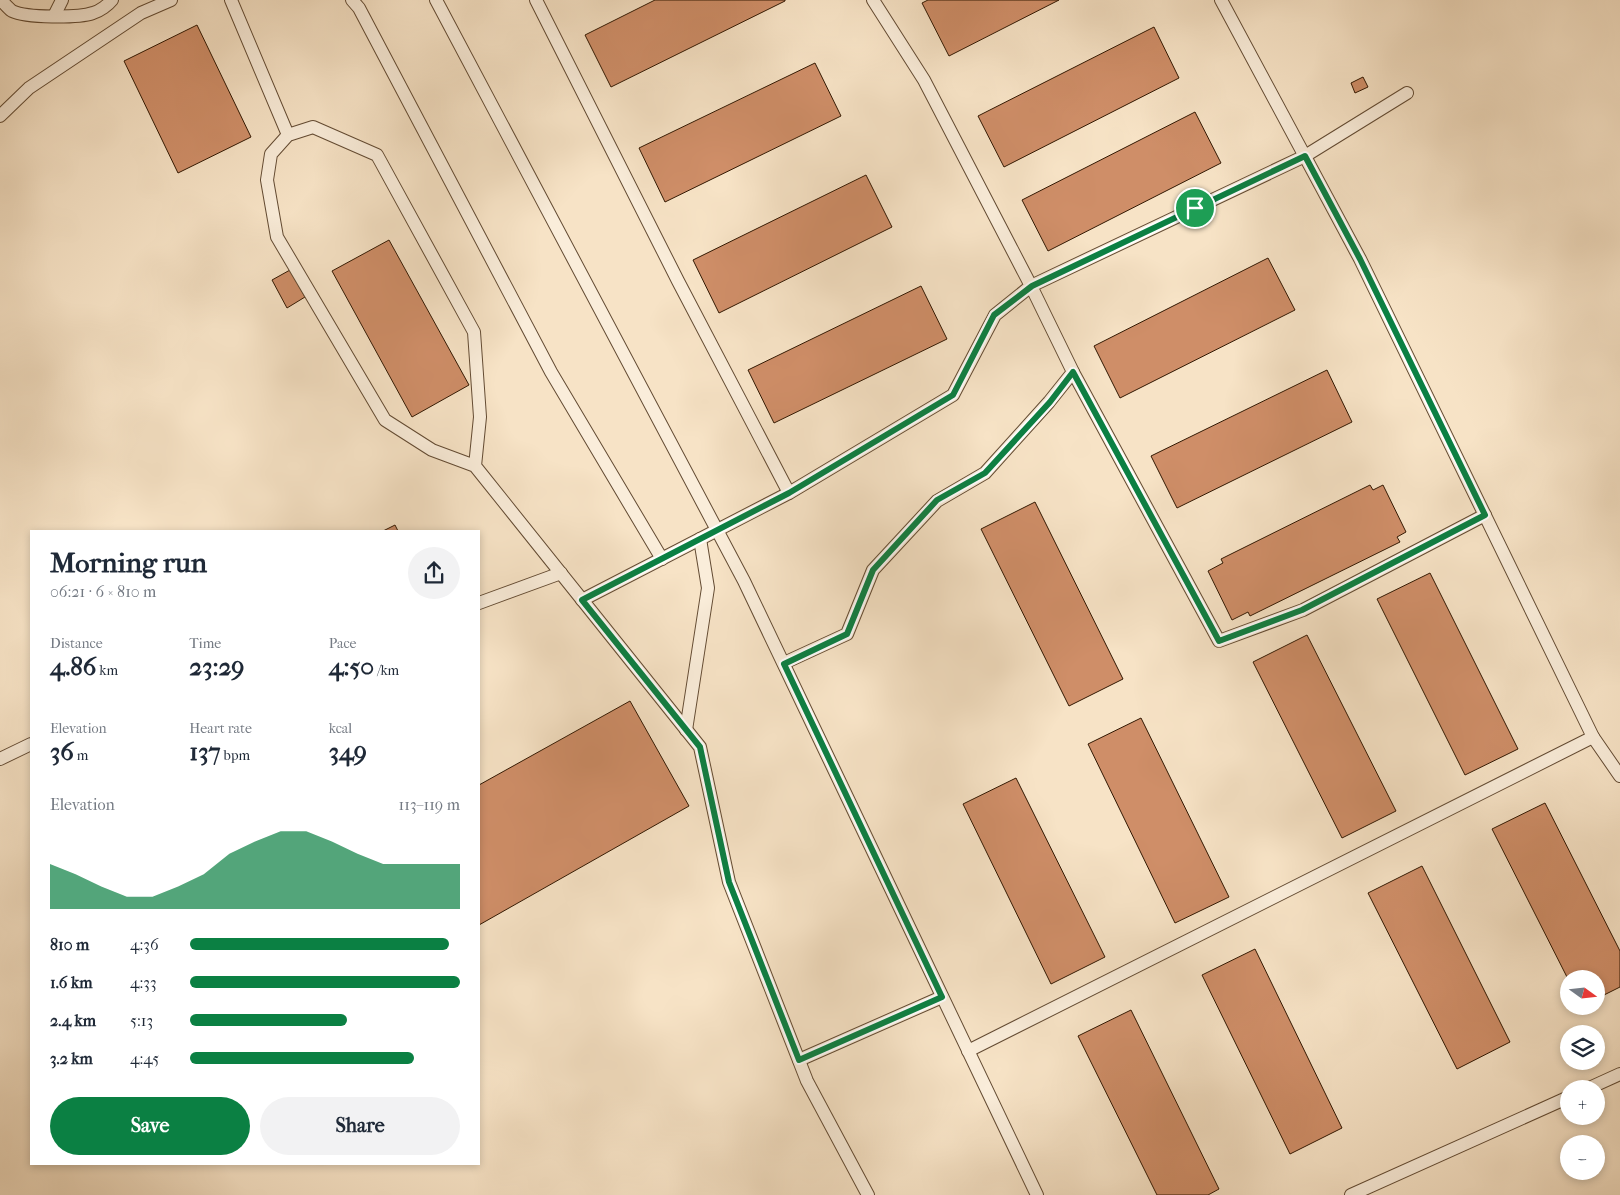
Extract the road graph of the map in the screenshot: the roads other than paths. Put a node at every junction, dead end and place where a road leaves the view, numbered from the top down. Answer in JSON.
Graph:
{"nodes":[{"id":1,"x":1,"y":0,"type":"edge"},
{"id":2,"x":62,"y":0,"type":"edge"},
{"id":3,"x":112,"y":0,"type":"edge"},
{"id":4,"x":171,"y":0,"type":"edge"},
{"id":5,"x":230,"y":0,"type":"edge"},
{"id":6,"x":352,"y":0,"type":"edge"},
{"id":7,"x":436,"y":0,"type":"edge"},
{"id":8,"x":536,"y":0,"type":"edge"},
{"id":9,"x":873,"y":0,"type":"edge"},
{"id":10,"x":1221,"y":0,"type":"edge"},
{"id":11,"x":54,"y":16,"type":"junction"},
{"id":12,"x":1407,"y":93,"type":"dead end"},
{"id":13,"x":0,"y":116,"type":"edge"},
{"id":14,"x":288,"y":134,"type":"junction"},
{"id":15,"x":1305,"y":156,"type":"junction"},
{"id":16,"x":1032,"y":286,"type":"junction"},
{"id":17,"x":1073,"y":372,"type":"junction"},
{"id":18,"x":475,"y":466,"type":"junction"},
{"id":19,"x":789,"y":493,"type":"junction"},
{"id":20,"x":1485,"y":515,"type":"junction"},
{"id":21,"x":717,"y":530,"type":"junction"},
{"id":22,"x":700,"y":539,"type":"junction"},
{"id":23,"x":662,"y":559,"type":"junction"},
{"id":24,"x":561,"y":573,"type":"junction"},
{"id":25,"x":582,"y":600,"type":"junction"},
{"id":26,"x":480,"y":603,"type":"edge"},
{"id":27,"x":784,"y":664,"type":"junction"},
{"id":28,"x":686,"y":730,"type":"junction"},
{"id":29,"x":1593,"y":737,"type":"junction"},
{"id":30,"x":30,"y":744,"type":"edge"},
{"id":31,"x":0,"y":759,"type":"edge"},
{"id":32,"x":1620,"y":776,"type":"edge"},
{"id":33,"x":942,"y":997,"type":"junction"},
{"id":34,"x":968,"y":1051,"type":"junction"},
{"id":35,"x":799,"y":1060,"type":"junction"},
{"id":36,"x":1620,"y":1074,"type":"edge"},
{"id":37,"x":1605,"y":1081,"type":"edge"},
{"id":38,"x":1560,"y":1101,"type":"edge"},
{"id":39,"x":868,"y":1195,"type":"edge"},
{"id":40,"x":1037,"y":1195,"type":"edge"},
{"id":41,"x":1352,"y":1195,"type":"edge"}],
"edges":[{"from":1,"to":11,"type":"lane"},
{"from":2,"to":11,"type":"lane"},
{"from":3,"to":11,"type":"lane"},
{"from":4,"to":13,"type":"lane"},
{"from":5,"to":14,"type":"lane"},
{"from":6,"to":23,"type":"lane"},
{"from":7,"to":21,"type":"lane"},
{"from":8,"to":19,"type":"lane"},
{"from":9,"to":16,"type":"lane"},
{"from":10,"to":15,"type":"lane"},
{"from":12,"to":15,"type":"lane"},
{"from":14,"to":18,"type":"lane"},
{"from":14,"to":18,"type":"lane"},
{"from":15,"to":16,"type":"lane"},
{"from":15,"to":20,"type":"lane"},
{"from":16,"to":17,"type":"lane"},
{"from":16,"to":19,"type":"lane"},
{"from":17,"to":20,"type":"lane"},
{"from":17,"to":27,"type":"lane"},
{"from":18,"to":24,"type":"lane"},
{"from":19,"to":21,"type":"lane"},
{"from":20,"to":29,"type":"lane"},
{"from":21,"to":22,"type":"lane"},
{"from":21,"to":27,"type":"lane"},
{"from":22,"to":23,"type":"lane"},
{"from":22,"to":28,"type":"lane"},
{"from":23,"to":25,"type":"lane"},
{"from":24,"to":25,"type":"lane"},
{"from":24,"to":26,"type":"lane"},
{"from":25,"to":28,"type":"lane"},
{"from":27,"to":33,"type":"lane"},
{"from":28,"to":35,"type":"lane"},
{"from":29,"to":32,"type":"lane"},
{"from":29,"to":34,"type":"lane"},
{"from":30,"to":31,"type":"lane"},
{"from":33,"to":34,"type":"lane"},
{"from":33,"to":35,"type":"lane"},
{"from":34,"to":40,"type":"lane"},
{"from":35,"to":39,"type":"lane"},
{"from":36,"to":37,"type":"lane"},
{"from":38,"to":41,"type":"lane"}]}
